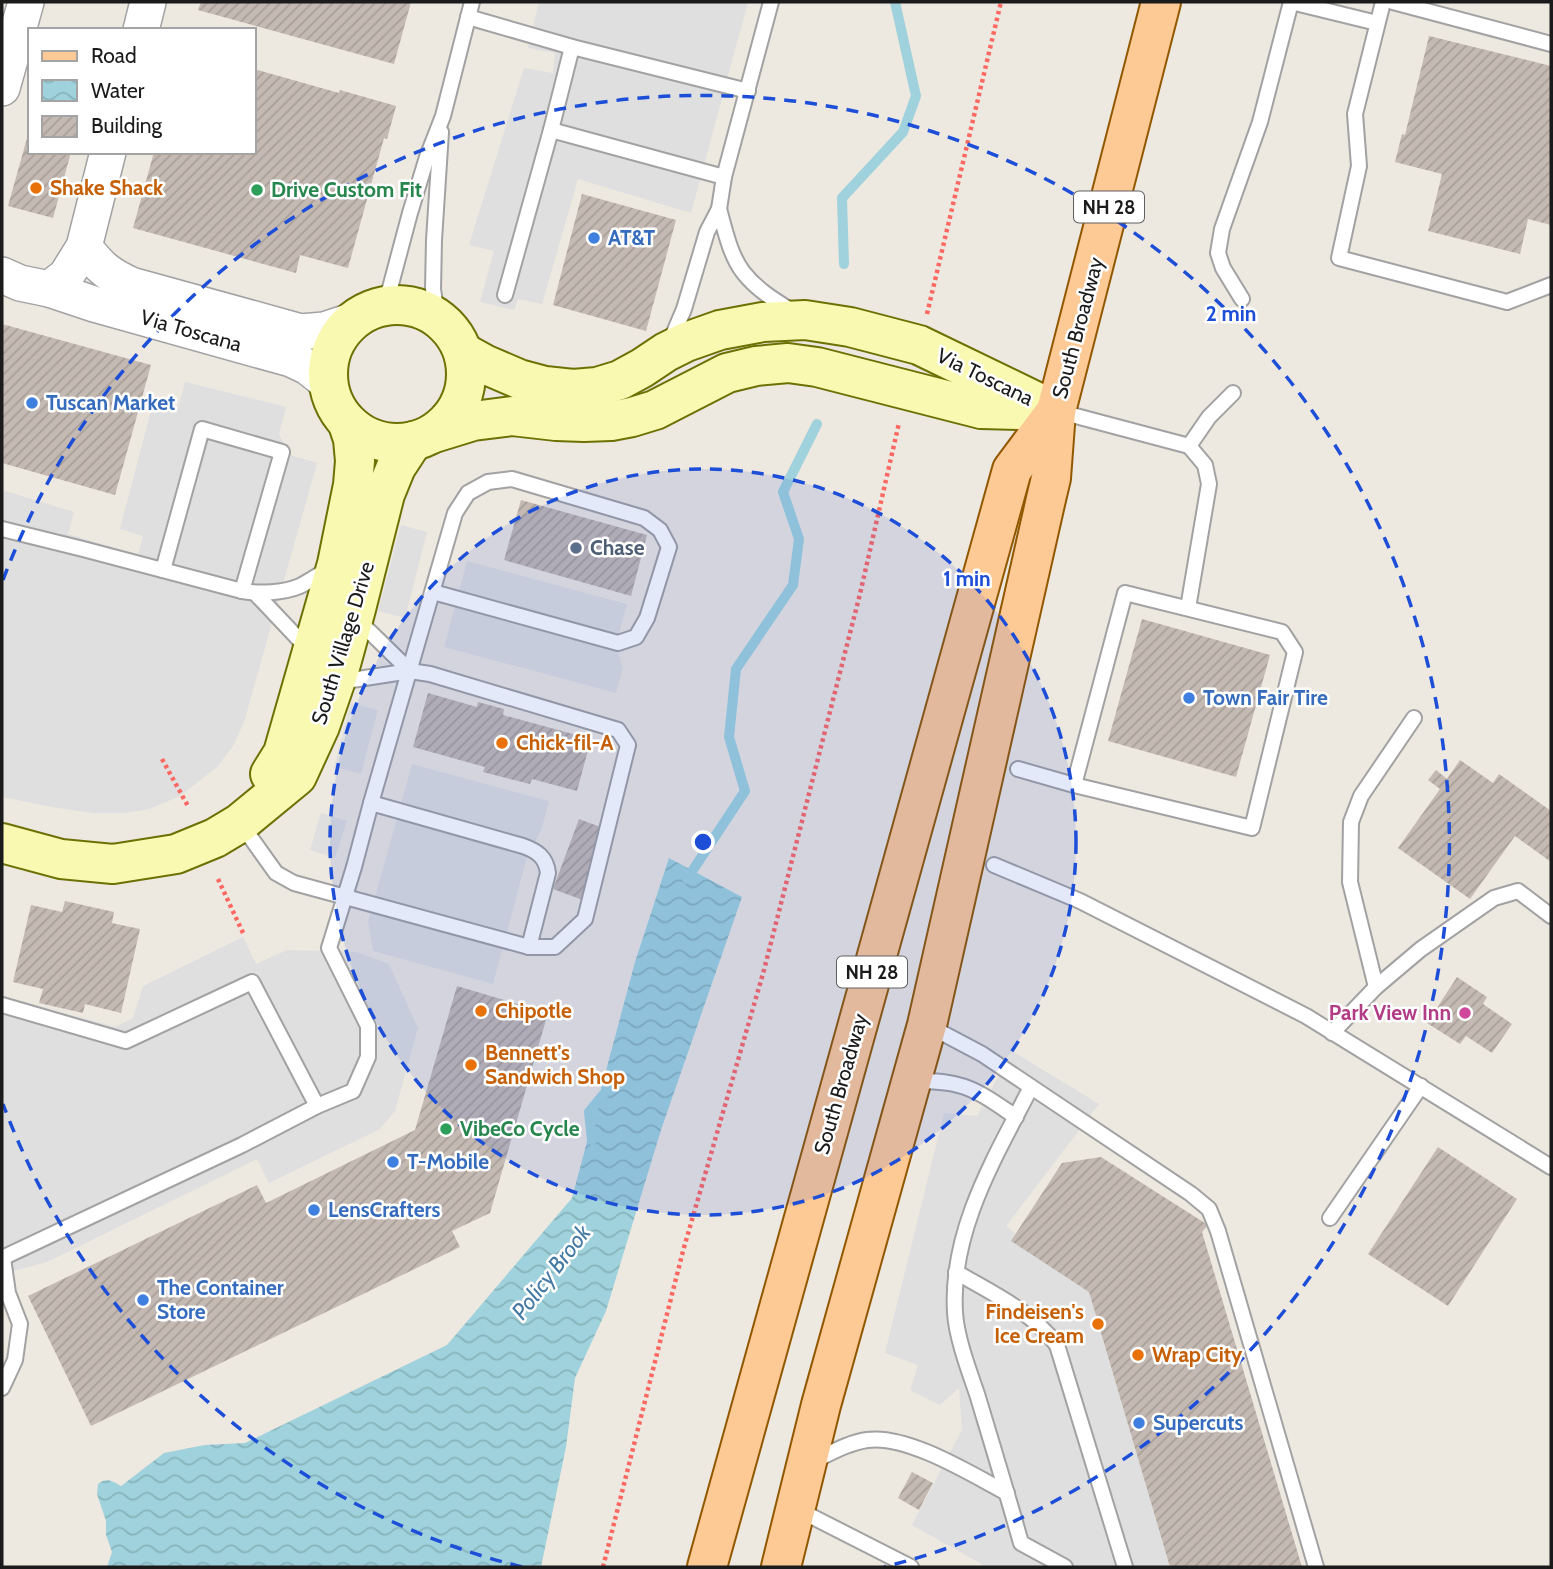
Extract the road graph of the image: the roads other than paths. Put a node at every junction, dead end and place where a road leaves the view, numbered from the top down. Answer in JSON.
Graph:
{"nodes":[{"id":1,"x":26,"y":2,"type":"edge"},
{"id":2,"x":148,"y":2,"type":"edge"},
{"id":3,"x":472,"y":2,"type":"edge"},
{"id":4,"x":771,"y":2,"type":"edge"},
{"id":5,"x":1161,"y":2,"type":"edge"},
{"id":6,"x":1383,"y":2,"type":"edge"},
{"id":7,"x":1393,"y":2,"type":"edge"},
{"id":8,"x":468,"y":17,"type":"junction"},
{"id":9,"x":1377,"y":23,"type":"junction"},
{"id":10,"x":142,"y":28,"type":"edge"},
{"id":11,"x":1551,"y":44,"type":"edge"},
{"id":12,"x":572,"y":47,"type":"junction"},
{"id":13,"x":2,"y":88,"type":"edge"},
{"id":14,"x":748,"y":91,"type":"junction"},
{"id":15,"x":443,"y":116,"type":"junction"},
{"id":16,"x":551,"y":130,"type":"junction"},
{"id":17,"x":107,"y":154,"type":"edge"},
{"id":18,"x":724,"y":177,"type":"junction"},
{"id":19,"x":719,"y":209,"type":"junction"},
{"id":20,"x":84,"y":247,"type":"junction"},
{"id":21,"x":2,"y":275,"type":"edge"},
{"id":22,"x":1551,"y":285,"type":"edge"},
{"id":23,"x":48,"y":289,"type":"junction"},
{"id":24,"x":505,"y":295,"type":"dead end"},
{"id":25,"x":1242,"y":299,"type":"dead end"},
{"id":26,"x":365,"y":314,"type":"junction"},
{"id":27,"x":437,"y":316,"type":"junction"},
{"id":28,"x":805,"y":320,"type":"junction"},
{"id":29,"x":666,"y":352,"type":"junction"},
{"id":30,"x":464,"y":353,"type":"junction"},
{"id":31,"x":328,"y":383,"type":"junction"},
{"id":32,"x":1233,"y":393,"type":"dead end"},
{"id":33,"x":1056,"y":411,"type":"junction"},
{"id":34,"x":348,"y":424,"type":"junction"},
{"id":35,"x":423,"y":437,"type":"junction"},
{"id":36,"x":1189,"y":446,"type":"junction"},
{"id":37,"x":2,"y":529,"type":"edge"},
{"id":38,"x":337,"y":564,"type":"junction"},
{"id":39,"x":163,"y":570,"type":"junction"},
{"id":40,"x":248,"y":592,"type":"junction"},
{"id":41,"x":433,"y":592,"type":"junction"},
{"id":42,"x":356,"y":608,"type":"junction"},
{"id":43,"x":1188,"y":608,"type":"junction"},
{"id":44,"x":312,"y":653,"type":"junction"},
{"id":45,"x":410,"y":671,"type":"junction"},
{"id":46,"x":332,"y":688,"type":"junction"},
{"id":47,"x":1414,"y":718,"type":"dead end"},
{"id":48,"x":1018,"y":769,"type":"dead end"},
{"id":49,"x":1074,"y":785,"type":"junction"},
{"id":50,"x":371,"y":803,"type":"junction"},
{"id":51,"x":240,"y":823,"type":"junction"},
{"id":52,"x":2,"y":843,"type":"edge"},
{"id":53,"x":994,"y":865,"type":"dead end"},
{"id":54,"x":345,"y":897,"type":"junction"},
{"id":55,"x":1551,"y":916,"type":"edge"},
{"id":56,"x":529,"y":947,"type":"junction"},
{"id":57,"x":1376,"y":987,"type":"junction"},
{"id":58,"x":2,"y":1005,"type":"edge"},
{"id":59,"x":927,"y":1025,"type":"junction"},
{"id":60,"x":1332,"y":1033,"type":"junction"},
{"id":61,"x":912,"y":1081,"type":"junction"},
{"id":62,"x":1421,"y":1086,"type":"junction"},
{"id":63,"x":1031,"y":1087,"type":"junction"},
{"id":64,"x":317,"y":1106,"type":"junction"},
{"id":65,"x":1016,"y":1116,"type":"junction"},
{"id":66,"x":1551,"y":1167,"type":"edge"},
{"id":67,"x":1330,"y":1218,"type":"dead end"},
{"id":68,"x":3,"y":1258,"type":"edge"},
{"id":69,"x":956,"y":1272,"type":"junction"},
{"id":70,"x":2,"y":1388,"type":"edge"},
{"id":71,"x":807,"y":1464,"type":"junction"},
{"id":72,"x":1007,"y":1493,"type":"junction"},
{"id":73,"x":796,"y":1508,"type":"junction"},
{"id":74,"x":703,"y":1560,"type":"edge"},
{"id":75,"x":889,"y":1562,"type":"edge"},
{"id":76,"x":781,"y":1567,"type":"edge"},
{"id":77,"x":911,"y":1567,"type":"edge"},
{"id":78,"x":1065,"y":1567,"type":"edge"},
{"id":79,"x":1125,"y":1567,"type":"edge"},
{"id":80,"x":1316,"y":1567,"type":"edge"}],
"edges":[{"from":1,"to":13,"type":"street"},
{"from":2,"to":10,"type":"street"},
{"from":3,"to":8,"type":"lane"},
{"from":4,"to":14,"type":"lane"},
{"from":5,"to":33,"type":"main road","name":"South Broadway","number":"NH 28"},
{"from":6,"to":9,"type":"lane"},
{"from":7,"to":11,"type":"lane"},
{"from":8,"to":12,"type":"lane"},
{"from":8,"to":15,"type":"lane"},
{"from":9,"to":22,"type":"lane"},
{"from":9,"to":25,"type":"lane"},
{"from":12,"to":14,"type":"lane"},
{"from":12,"to":16,"type":"lane"},
{"from":14,"to":18,"type":"lane"},
{"from":15,"to":26,"type":"lane"},
{"from":15,"to":27,"type":"lane"},
{"from":16,"to":18,"type":"lane"},
{"from":16,"to":24,"type":"lane"},
{"from":17,"to":20,"type":"street"},
{"from":18,"to":19,"type":"lane"},
{"from":19,"to":28,"type":"lane"},
{"from":19,"to":29,"type":"lane"},
{"from":20,"to":23,"type":"street"},
{"from":20,"to":26,"type":"street","name":"Via Toscana"},
{"from":21,"to":23,"type":"street","name":"Via Toscana"},
{"from":23,"to":31,"type":"street","name":"Via Toscana"},
{"from":26,"to":27,"type":"main road"},
{"from":26,"to":31,"type":"main road"},
{"from":27,"to":30,"type":"main road"},
{"from":28,"to":29,"type":"main road","name":"Via Toscana"},
{"from":28,"to":33,"type":"main road","name":"Via Toscana"},
{"from":29,"to":30,"type":"main road","name":"Via Toscana"},
{"from":30,"to":35,"type":"main road"},
{"from":31,"to":34,"type":"main road"},
{"from":32,"to":36,"type":"lane"},
{"from":33,"to":35,"type":"main road","name":"Via Toscana"},
{"from":33,"to":36,"type":"lane"},
{"from":33,"to":59,"type":"main road","name":"South Broadway","number":"NH 28"},
{"from":33,"to":74,"type":"main road","name":"South Broadway","number":"NH 28"},
{"from":34,"to":35,"type":"main road"},
{"from":34,"to":38,"type":"main road","name":"South Village Drive"},
{"from":35,"to":42,"type":"main road","name":"South Village Drive"},
{"from":36,"to":43,"type":"lane"},
{"from":37,"to":39,"type":"lane"},
{"from":38,"to":40,"type":"lane"},
{"from":38,"to":44,"type":"main road","name":"South Village Drive"},
{"from":39,"to":40,"type":"lane"},
{"from":39,"to":40,"type":"lane"},
{"from":40,"to":44,"type":"lane"},
{"from":41,"to":41,"type":"lane"},
{"from":41,"to":45,"type":"lane"},
{"from":42,"to":45,"type":"lane"},
{"from":42,"to":46,"type":"main road","name":"South Village Drive"},
{"from":43,"to":49,"type":"lane"},
{"from":43,"to":49,"type":"lane"},
{"from":44,"to":51,"type":"main road","name":"South Village Drive"},
{"from":45,"to":46,"type":"lane"},
{"from":45,"to":50,"type":"lane"},
{"from":45,"to":56,"type":"lane"},
{"from":46,"to":51,"type":"main road","name":"South Village Drive"},
{"from":47,"to":57,"type":"lane"},
{"from":48,"to":49,"type":"lane"},
{"from":50,"to":54,"type":"lane"},
{"from":50,"to":56,"type":"lane"},
{"from":51,"to":52,"type":"main road","name":"South Village Drive"},
{"from":51,"to":54,"type":"lane"},
{"from":53,"to":60,"type":"lane"},
{"from":54,"to":56,"type":"lane"},
{"from":54,"to":64,"type":"lane"},
{"from":55,"to":57,"type":"lane"},
{"from":57,"to":60,"type":"lane"},
{"from":58,"to":64,"type":"lane"},
{"from":59,"to":61,"type":"main road","name":"South Broadway","number":"NH 28"},
{"from":59,"to":63,"type":"lane"},
{"from":60,"to":62,"type":"lane"},
{"from":61,"to":65,"type":"lane"},
{"from":61,"to":71,"type":"main road","name":"South Broadway","number":"NH 28"},
{"from":62,"to":66,"type":"lane"},
{"from":62,"to":67,"type":"lane"},
{"from":63,"to":65,"type":"lane"},
{"from":63,"to":80,"type":"lane"},
{"from":64,"to":68,"type":"lane"},
{"from":65,"to":69,"type":"lane"},
{"from":68,"to":70,"type":"lane"},
{"from":69,"to":72,"type":"lane"},
{"from":69,"to":79,"type":"lane"},
{"from":71,"to":72,"type":"lane"},
{"from":71,"to":73,"type":"main road","name":"South Broadway","number":"NH 28"},
{"from":72,"to":78,"type":"lane"},
{"from":73,"to":75,"type":"lane"},
{"from":73,"to":76,"type":"main road","name":"South Broadway","number":"NH 28"},
{"from":75,"to":77,"type":"lane"}]}
